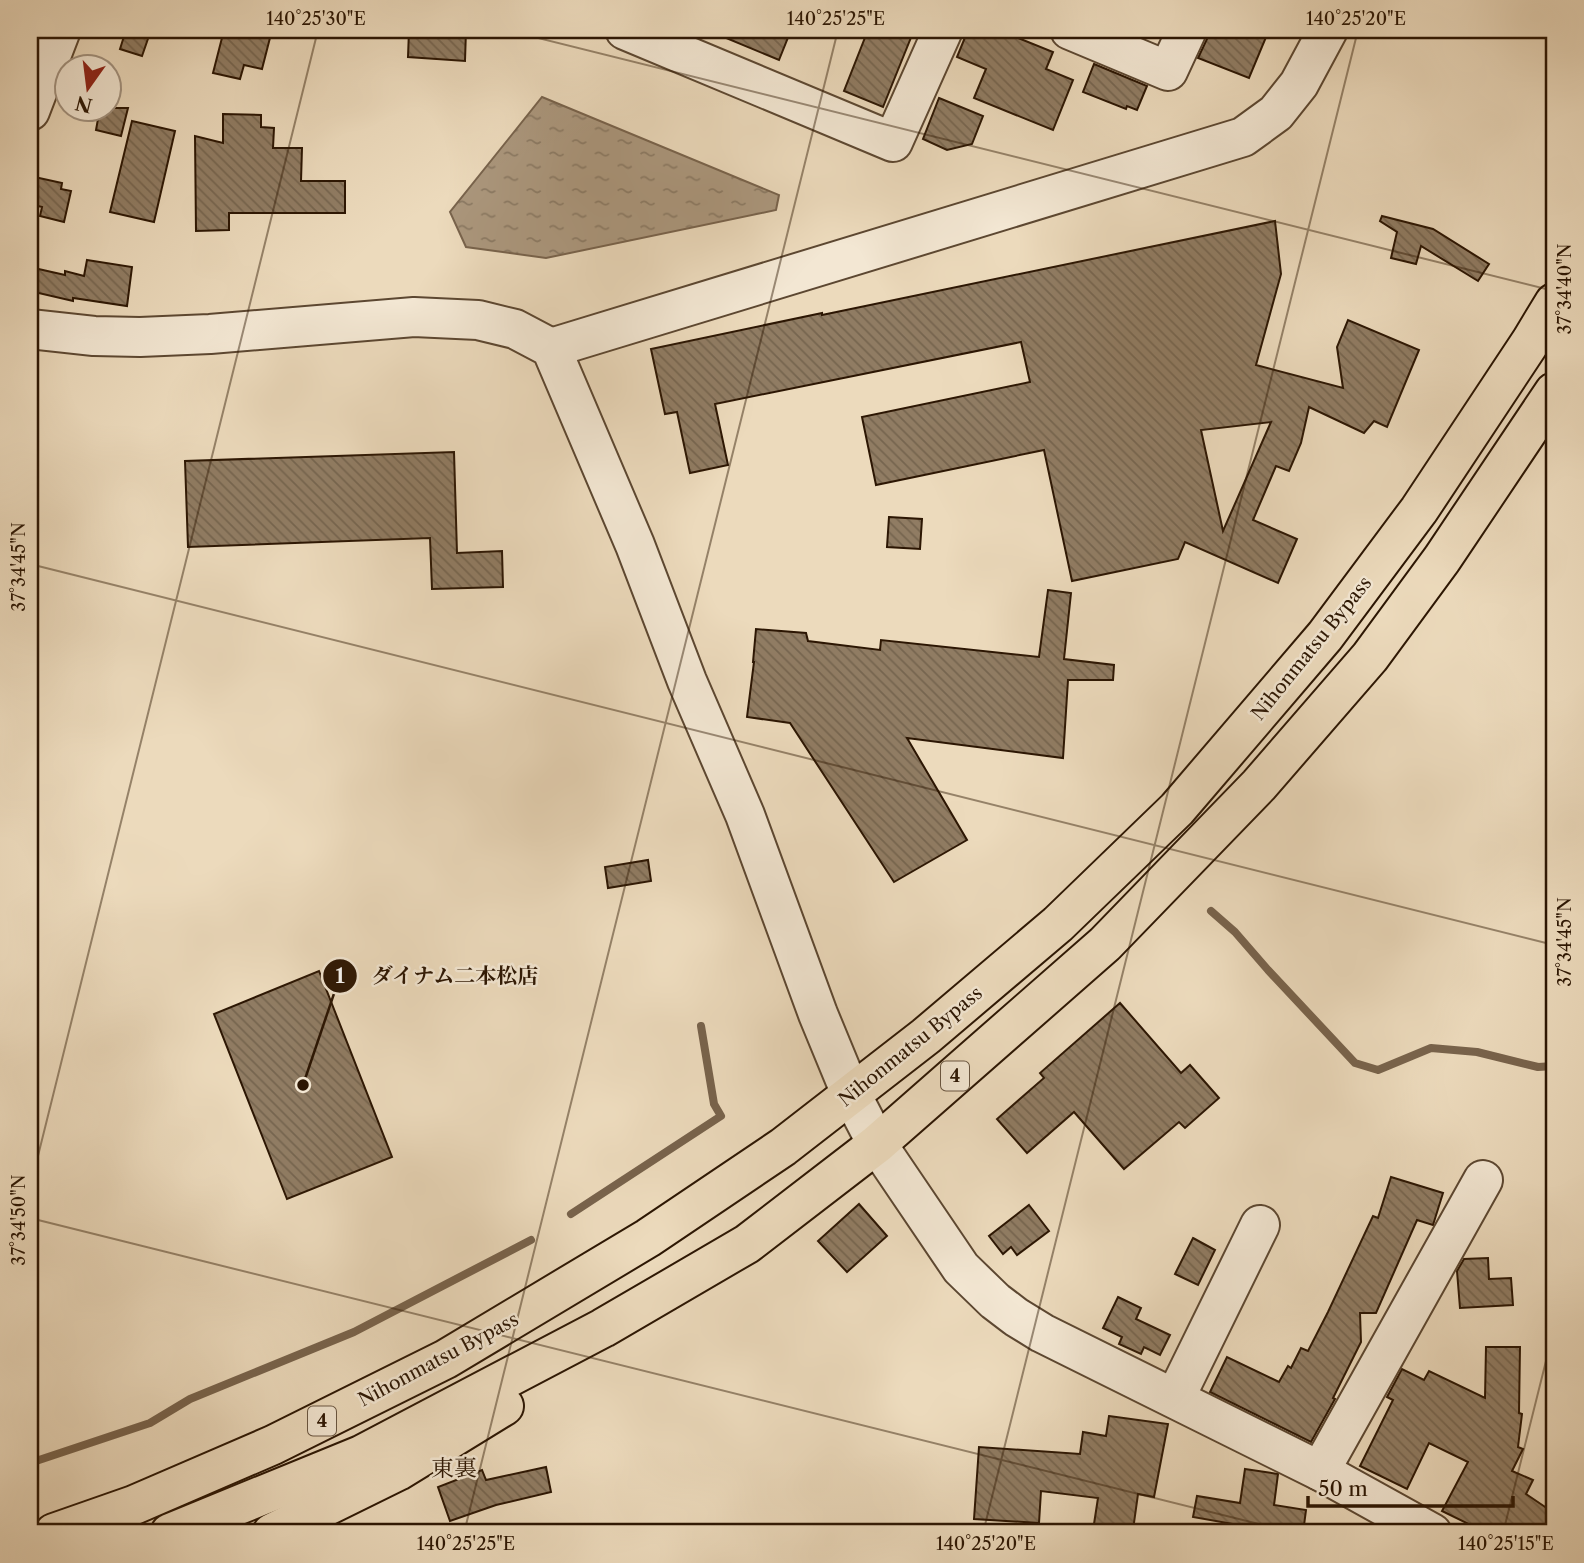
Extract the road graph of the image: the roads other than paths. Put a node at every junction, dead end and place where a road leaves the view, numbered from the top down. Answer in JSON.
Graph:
{"nodes":[{"id":1,"x":61,"y":30,"type":"edge"},
{"id":2,"x":625,"y":30,"type":"edge"},
{"id":3,"x":943,"y":30,"type":"edge"},
{"id":4,"x":1070,"y":30,"type":"edge"},
{"id":5,"x":1187,"y":30,"type":"edge"},
{"id":6,"x":1328,"y":30,"type":"edge"},
{"id":7,"x":30,"y":111,"type":"edge"},
{"id":8,"x":1554,"y":303,"type":"edge"},
{"id":9,"x":30,"y":329,"type":"edge"},
{"id":10,"x":551,"y":348,"type":"junction"},
{"id":11,"x":1554,"y":392,"type":"edge"},
{"id":12,"x":851,"y":1094,"type":"junction"},
{"id":13,"x":877,"y":1144,"type":"junction"},
{"id":14,"x":1483,"y":1180,"type":"dead end"},
{"id":15,"x":1260,"y":1226,"type":"dead end"},
{"id":16,"x":747,"y":1244,"type":"junction"},
{"id":17,"x":1175,"y":1398,"type":"junction"},
{"id":18,"x":1320,"y":1471,"type":"junction"},
{"id":19,"x":54,"y":1533,"type":"edge"},
{"id":20,"x":170,"y":1533,"type":"edge"},
{"id":21,"x":272,"y":1533,"type":"edge"},
{"id":22,"x":1432,"y":1533,"type":"edge"}],
"edges":[{"from":1,"to":7,"type":"street"},
{"from":2,"to":3,"type":"street"},
{"from":4,"to":5,"type":"street"},
{"from":6,"to":10,"type":"street"},
{"from":8,"to":12,"type":"highway","name":"Nihonmatsu Bypass","number":"4"},
{"from":9,"to":10,"type":"street"},
{"from":10,"to":12,"type":"street"},
{"from":11,"to":13,"type":"highway","number":"4"},
{"from":12,"to":13,"type":"street"},
{"from":12,"to":19,"type":"highway","name":"Nihonmatsu Bypass","number":"4"},
{"from":13,"to":16,"type":"highway","number":"4"},
{"from":13,"to":17,"type":"street"},
{"from":14,"to":18,"type":"street"},
{"from":15,"to":17,"type":"street"},
{"from":16,"to":20,"type":"highway","number":"4"},
{"from":16,"to":21,"type":"highway"},
{"from":17,"to":18,"type":"street"},
{"from":18,"to":22,"type":"street"}]}
